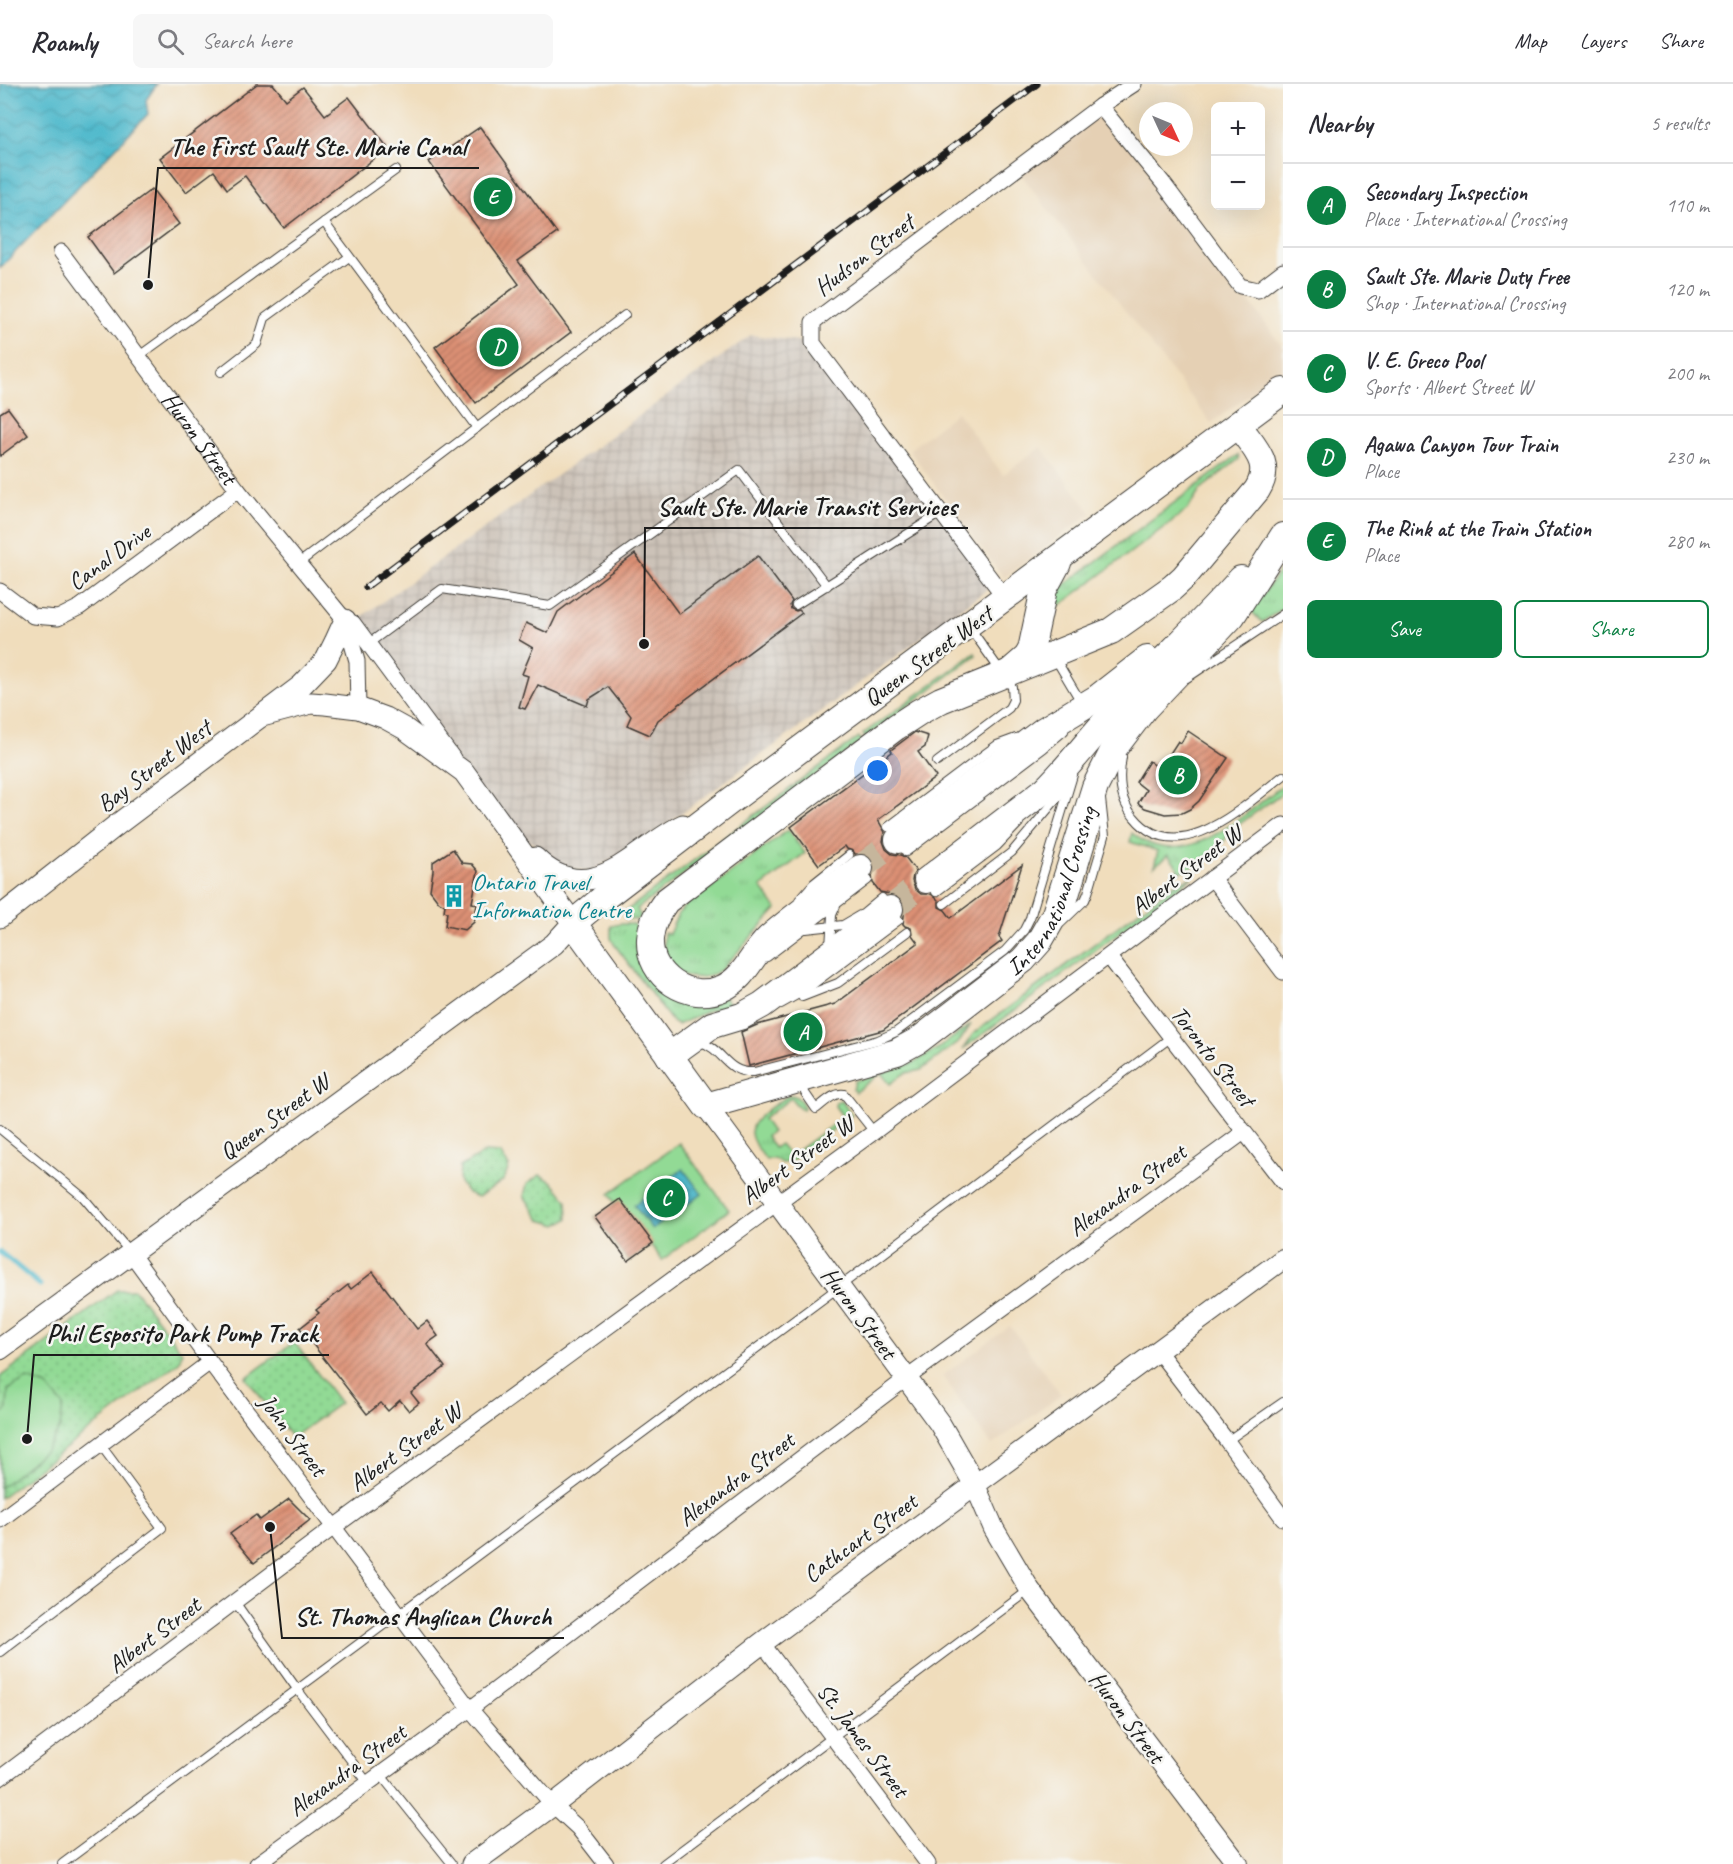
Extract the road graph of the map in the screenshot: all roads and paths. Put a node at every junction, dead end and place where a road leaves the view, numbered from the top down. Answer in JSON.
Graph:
{"nodes":[{"id":1,"x":1134,"y":84,"type":"edge"},
{"id":2,"x":1100,"y":106,"type":"junction"},
{"id":3,"x":396,"y":170,"type":"dead end"},
{"id":4,"x":324,"y":222,"type":"junction"},
{"id":5,"x":61,"y":252,"type":"dead end"},
{"id":6,"x":349,"y":257,"type":"junction"},
{"id":7,"x":1283,"y":270,"type":"edge"},
{"id":8,"x":625,"y":315,"type":"dead end"},
{"id":9,"x":139,"y":356,"type":"junction"},
{"id":10,"x":221,"y":372,"type":"dead end"},
{"id":11,"x":1283,"y":391,"type":"edge"},
{"id":12,"x":1238,"y":425,"type":"junction"},
{"id":13,"x":477,"y":428,"type":"junction"},
{"id":14,"x":238,"y":490,"type":"junction"},
{"id":15,"x":942,"y":512,"type":"junction"},
{"id":16,"x":1283,"y":533,"type":"edge"},
{"id":17,"x":1068,"y":552,"type":"junction"},
{"id":18,"x":299,"y":563,"type":"junction"},
{"id":19,"x":827,"y":586,"type":"junction"},
{"id":20,"x":0,"y":591,"type":"edge"},
{"id":21,"x":1006,"y":599,"type":"junction"},
{"id":22,"x":796,"y":605,"type":"dead end"},
{"id":23,"x":1283,"y":614,"type":"edge"},
{"id":24,"x":345,"y":620,"type":"junction"},
{"id":25,"x":968,"y":627,"type":"junction"},
{"id":26,"x":368,"y":644,"type":"junction"},
{"id":27,"x":1053,"y":655,"type":"junction"},
{"id":28,"x":1004,"y":675,"type":"junction"},
{"id":29,"x":1151,"y":702,"type":"junction"},
{"id":30,"x":1098,"y":706,"type":"junction"},
{"id":31,"x":358,"y":708,"type":"junction"},
{"id":32,"x":262,"y":716,"type":"junction"},
{"id":33,"x":937,"y":762,"type":"dead end"},
{"id":34,"x":1105,"y":766,"type":"junction"},
{"id":35,"x":464,"y":772,"type":"junction"},
{"id":36,"x":1060,"y":774,"type":"junction"},
{"id":37,"x":1283,"y":776,"type":"edge"},
{"id":38,"x":1101,"y":796,"type":"junction"},
{"id":39,"x":729,"y":802,"type":"junction"},
{"id":40,"x":1283,"y":825,"type":"edge"},
{"id":41,"x":506,"y":829,"type":"junction"},
{"id":42,"x":897,"y":839,"type":"joint"},
{"id":43,"x":859,"y":868,"type":"joint"},
{"id":44,"x":1212,"y":878,"type":"junction"},
{"id":45,"x":932,"y":886,"type":"tunnel mouth"},
{"id":46,"x":841,"y":900,"type":"junction"},
{"id":47,"x":944,"y":904,"type":"dead end"},
{"id":48,"x":885,"y":909,"type":"junction"},
{"id":49,"x":0,"y":917,"type":"edge"},
{"id":50,"x":573,"y":923,"type":"junction"},
{"id":51,"x":1062,"y":923,"type":"junction"},
{"id":52,"x":831,"y":926,"type":"junction"},
{"id":53,"x":801,"y":931,"type":"junction"},
{"id":54,"x":907,"y":932,"type":"dead end"},
{"id":55,"x":1040,"y":942,"type":"junction"},
{"id":56,"x":826,"y":956,"type":"junction"},
{"id":57,"x":1109,"y":957,"type":"junction"},
{"id":58,"x":1283,"y":972,"type":"edge"},
{"id":59,"x":734,"y":982,"type":"junction"},
{"id":60,"x":782,"y":1003,"type":"junction"},
{"id":61,"x":742,"y":1016,"type":"junction"},
{"id":62,"x":1170,"y":1038,"type":"junction"},
{"id":63,"x":678,"y":1050,"type":"junction"},
{"id":64,"x":772,"y":1077,"type":"junction"},
{"id":65,"x":801,"y":1079,"type":"junction"},
{"id":66,"x":706,"y":1106,"type":"junction"},
{"id":67,"x":0,"y":1129,"type":"edge"},
{"id":68,"x":874,"y":1132,"type":"junction"},
{"id":69,"x":1244,"y":1132,"type":"junction"},
{"id":70,"x":1283,"y":1182,"type":"edge"},
{"id":71,"x":777,"y":1203,"type":"junction"},
{"id":72,"x":130,"y":1252,"type":"junction"},
{"id":73,"x":1283,"y":1259,"type":"edge"},
{"id":74,"x":839,"y":1287,"type":"junction"},
{"id":75,"x":0,"y":1348,"type":"edge"},
{"id":76,"x":1158,"y":1351,"type":"junction"},
{"id":77,"x":210,"y":1362,"type":"junction"},
{"id":78,"x":907,"y":1378,"type":"junction"},
{"id":79,"x":1283,"y":1402,"type":"edge"},
{"id":80,"x":1227,"y":1441,"type":"junction"},
{"id":81,"x":100,"y":1444,"type":"junction"},
{"id":82,"x":975,"y":1485,"type":"junction"},
{"id":83,"x":1283,"y":1518,"type":"edge"},
{"id":84,"x":0,"y":1520,"type":"edge"},
{"id":85,"x":334,"y":1527,"type":"junction"},
{"id":86,"x":1030,"y":1590,"type":"junction"},
{"id":87,"x":235,"y":1602,"type":"junction"},
{"id":88,"x":399,"y":1613,"type":"junction"},
{"id":89,"x":762,"y":1643,"type":"junction"},
{"id":90,"x":0,"y":1652,"type":"edge"},
{"id":91,"x":297,"y":1689,"type":"junction"},
{"id":92,"x":470,"y":1709,"type":"junction"},
{"id":93,"x":833,"y":1737,"type":"junction"},
{"id":94,"x":0,"y":1778,"type":"edge"},
{"id":95,"x":374,"y":1778,"type":"junction"},
{"id":96,"x":553,"y":1805,"type":"junction"},
{"id":97,"x":62,"y":1864,"type":"edge"},
{"id":98,"x":257,"y":1864,"type":"edge"},
{"id":99,"x":452,"y":1864,"type":"edge"},
{"id":100,"x":472,"y":1864,"type":"edge"},
{"id":101,"x":606,"y":1864,"type":"edge"},
{"id":102,"x":663,"y":1864,"type":"edge"},
{"id":103,"x":928,"y":1864,"type":"edge"},
{"id":104,"x":1238,"y":1864,"type":"edge"}],
"edges":[{"from":1,"to":2,"type":"street"},
{"from":2,"to":7,"type":"street"},
{"from":2,"to":15,"type":"street","name":"Hudson Street"},
{"from":3,"to":4,"type":"lane"},
{"from":4,"to":6,"type":"lane"},
{"from":4,"to":9,"type":"lane"},
{"from":5,"to":9,"type":"street","name":"Huron Street"},
{"from":6,"to":10,"type":"lane"},
{"from":6,"to":13,"type":"lane"},
{"from":8,"to":13,"type":"lane"},
{"from":9,"to":14,"type":"street","name":"Huron Street"},
{"from":11,"to":12,"type":"highway","name":"Queen Street West"},
{"from":12,"to":17,"type":"highway","name":"Queen Street West"},
{"from":12,"to":27,"type":"highway"},
{"from":13,"to":18,"type":"lane"},
{"from":14,"to":18,"type":"street","name":"Huron Street"},
{"from":14,"to":20,"type":"street","name":"Canal Drive"},
{"from":15,"to":19,"type":"lane"},
{"from":15,"to":21,"type":"street","name":"Hudson Street"},
{"from":16,"to":29,"type":"highway","name":"International Crossing"},
{"from":16,"to":30,"type":"highway","name":"International Crossing"},
{"from":17,"to":21,"type":"highway","name":"Queen Street West"},
{"from":17,"to":28,"type":"highway"},
{"from":18,"to":24,"type":"street","name":"Huron Street"},
{"from":19,"to":22,"type":"lane"},
{"from":19,"to":26,"type":"lane"},
{"from":21,"to":25,"type":"highway","name":"Queen Street West"},
{"from":23,"to":29,"type":"lane"},
{"from":24,"to":26,"type":"street","name":"Huron Street"},
{"from":24,"to":31,"type":"street","name":"Huron Street"},
{"from":24,"to":32,"type":"main road"},
{"from":25,"to":28,"type":"lane"},
{"from":25,"to":39,"type":"highway","name":"Queen Street West"},
{"from":26,"to":35,"type":"street","name":"Huron Street"},
{"from":27,"to":28,"type":"highway"},
{"from":27,"to":30,"type":"lane"},
{"from":28,"to":33,"type":"lane"},
{"from":28,"to":59,"type":"highway"},
{"from":29,"to":34,"type":"highway","name":"International Crossing"},
{"from":29,"to":37,"type":"lane"},
{"from":30,"to":36,"type":"lane"},
{"from":30,"to":36,"type":"highway","name":"International Crossing"},
{"from":30,"to":42,"type":"lane"},
{"from":30,"to":42,"type":"highway"},
{"from":31,"to":32,"type":"main road","name":"Bay Street West"},
{"from":31,"to":35,"type":"main road","name":"Huron Street"},
{"from":32,"to":49,"type":"main road","name":"Bay Street West"},
{"from":34,"to":38,"type":"lane"},
{"from":34,"to":55,"type":"highway","name":"International Crossing"},
{"from":35,"to":41,"type":"main road","name":"Huron Street"},
{"from":36,"to":45,"type":"highway","name":"International Crossing"},
{"from":36,"to":47,"type":"lane"},
{"from":36,"to":64,"type":"lane"},
{"from":38,"to":51,"type":"lane"},
{"from":38,"to":51,"type":"lane"},
{"from":39,"to":41,"type":"main road"},
{"from":39,"to":50,"type":"highway","name":"Queen Street West"},
{"from":40,"to":44,"type":"street","name":"Albert Street W"},
{"from":41,"to":50,"type":"main road","name":"Huron Street"},
{"from":43,"to":46,"type":"lane"},
{"from":43,"to":59,"type":"highway"},
{"from":44,"to":57,"type":"street","name":"Albert Street W"},
{"from":44,"to":58,"type":"street"},
{"from":46,"to":52,"type":"lane"},
{"from":46,"to":53,"type":"lane"},
{"from":48,"to":52,"type":"lane"},
{"from":48,"to":56,"type":"highway"},
{"from":48,"to":60,"type":"lane"},
{"from":50,"to":63,"type":"highway","name":"Huron Street"},
{"from":50,"to":72,"type":"main road","name":"Queen Street W"},
{"from":51,"to":55,"type":"lane"},
{"from":52,"to":53,"type":"lane"},
{"from":52,"to":56,"type":"lane"},
{"from":53,"to":59,"type":"lane"},
{"from":54,"to":60,"type":"lane"},
{"from":55,"to":65,"type":"highway","name":"International Crossing"},
{"from":56,"to":61,"type":"highway"},
{"from":57,"to":62,"type":"street","name":"Toronto Street"},
{"from":57,"to":68,"type":"street","name":"Albert Street W"},
{"from":60,"to":61,"type":"lane"},
{"from":61,"to":63,"type":"highway"},
{"from":62,"to":69,"type":"street","name":"Toronto Street"},
{"from":62,"to":74,"type":"lane"},
{"from":63,"to":64,"type":"lane"},
{"from":63,"to":66,"type":"highway","name":"Huron Street"},
{"from":64,"to":65,"type":"highway","name":"International Crossing"},
{"from":64,"to":66,"type":"highway","name":"International Crossing"},
{"from":65,"to":68,"type":"lane"},
{"from":66,"to":71,"type":"main road","name":"Huron Street"},
{"from":67,"to":72,"type":"lane"},
{"from":68,"to":71,"type":"street","name":"Albert Street W"},
{"from":69,"to":70,"type":"street","name":"Toronto Street"},
{"from":69,"to":78,"type":"street","name":"Alexandra Street"},
{"from":71,"to":74,"type":"main road","name":"Huron Street"},
{"from":71,"to":85,"type":"street","name":"Albert Street W"},
{"from":72,"to":75,"type":"main road","name":"Queen Street W"},
{"from":72,"to":77,"type":"street","name":"John Street"},
{"from":73,"to":76,"type":"street","name":"Cathcart Street"},
{"from":74,"to":78,"type":"main road","name":"Huron Street"},
{"from":74,"to":88,"type":"lane"},
{"from":76,"to":80,"type":"street"},
{"from":76,"to":82,"type":"street","name":"Cathcart Street"},
{"from":77,"to":81,"type":"street"},
{"from":77,"to":85,"type":"street","name":"John Street"},
{"from":78,"to":82,"type":"main road","name":"Huron Street"},
{"from":78,"to":92,"type":"street","name":"Alexandra Street"},
{"from":79,"to":80,"type":"lane"},
{"from":80,"to":83,"type":"street"},
{"from":81,"to":84,"type":"street"},
{"from":81,"to":90,"type":"lane"},
{"from":82,"to":86,"type":"street","name":"Huron Street"},
{"from":82,"to":89,"type":"main road","name":"Cathcart Street"},
{"from":85,"to":87,"type":"street","name":"Albert Street"},
{"from":85,"to":88,"type":"street","name":"John Street"},
{"from":86,"to":93,"type":"lane"},
{"from":86,"to":104,"type":"street","name":"Huron Street"},
{"from":87,"to":91,"type":"lane"},
{"from":87,"to":94,"type":"street","name":"Albert Street"},
{"from":88,"to":91,"type":"lane"},
{"from":88,"to":92,"type":"street","name":"John Street"},
{"from":89,"to":93,"type":"street","name":"St. James Street"},
{"from":89,"to":96,"type":"main road","name":"Cathcart Street"},
{"from":91,"to":95,"type":"lane"},
{"from":91,"to":97,"type":"lane"},
{"from":92,"to":95,"type":"street","name":"Alexandra Street"},
{"from":92,"to":96,"type":"street","name":"John Street"},
{"from":93,"to":102,"type":"lane"},
{"from":93,"to":103,"type":"street","name":"St. James Street"},
{"from":95,"to":98,"type":"street","name":"Alexandra Street"},
{"from":95,"to":99,"type":"lane"},
{"from":96,"to":100,"type":"main road","name":"Cathcart Street"},
{"from":96,"to":101,"type":"street","name":"John Street"}]}
